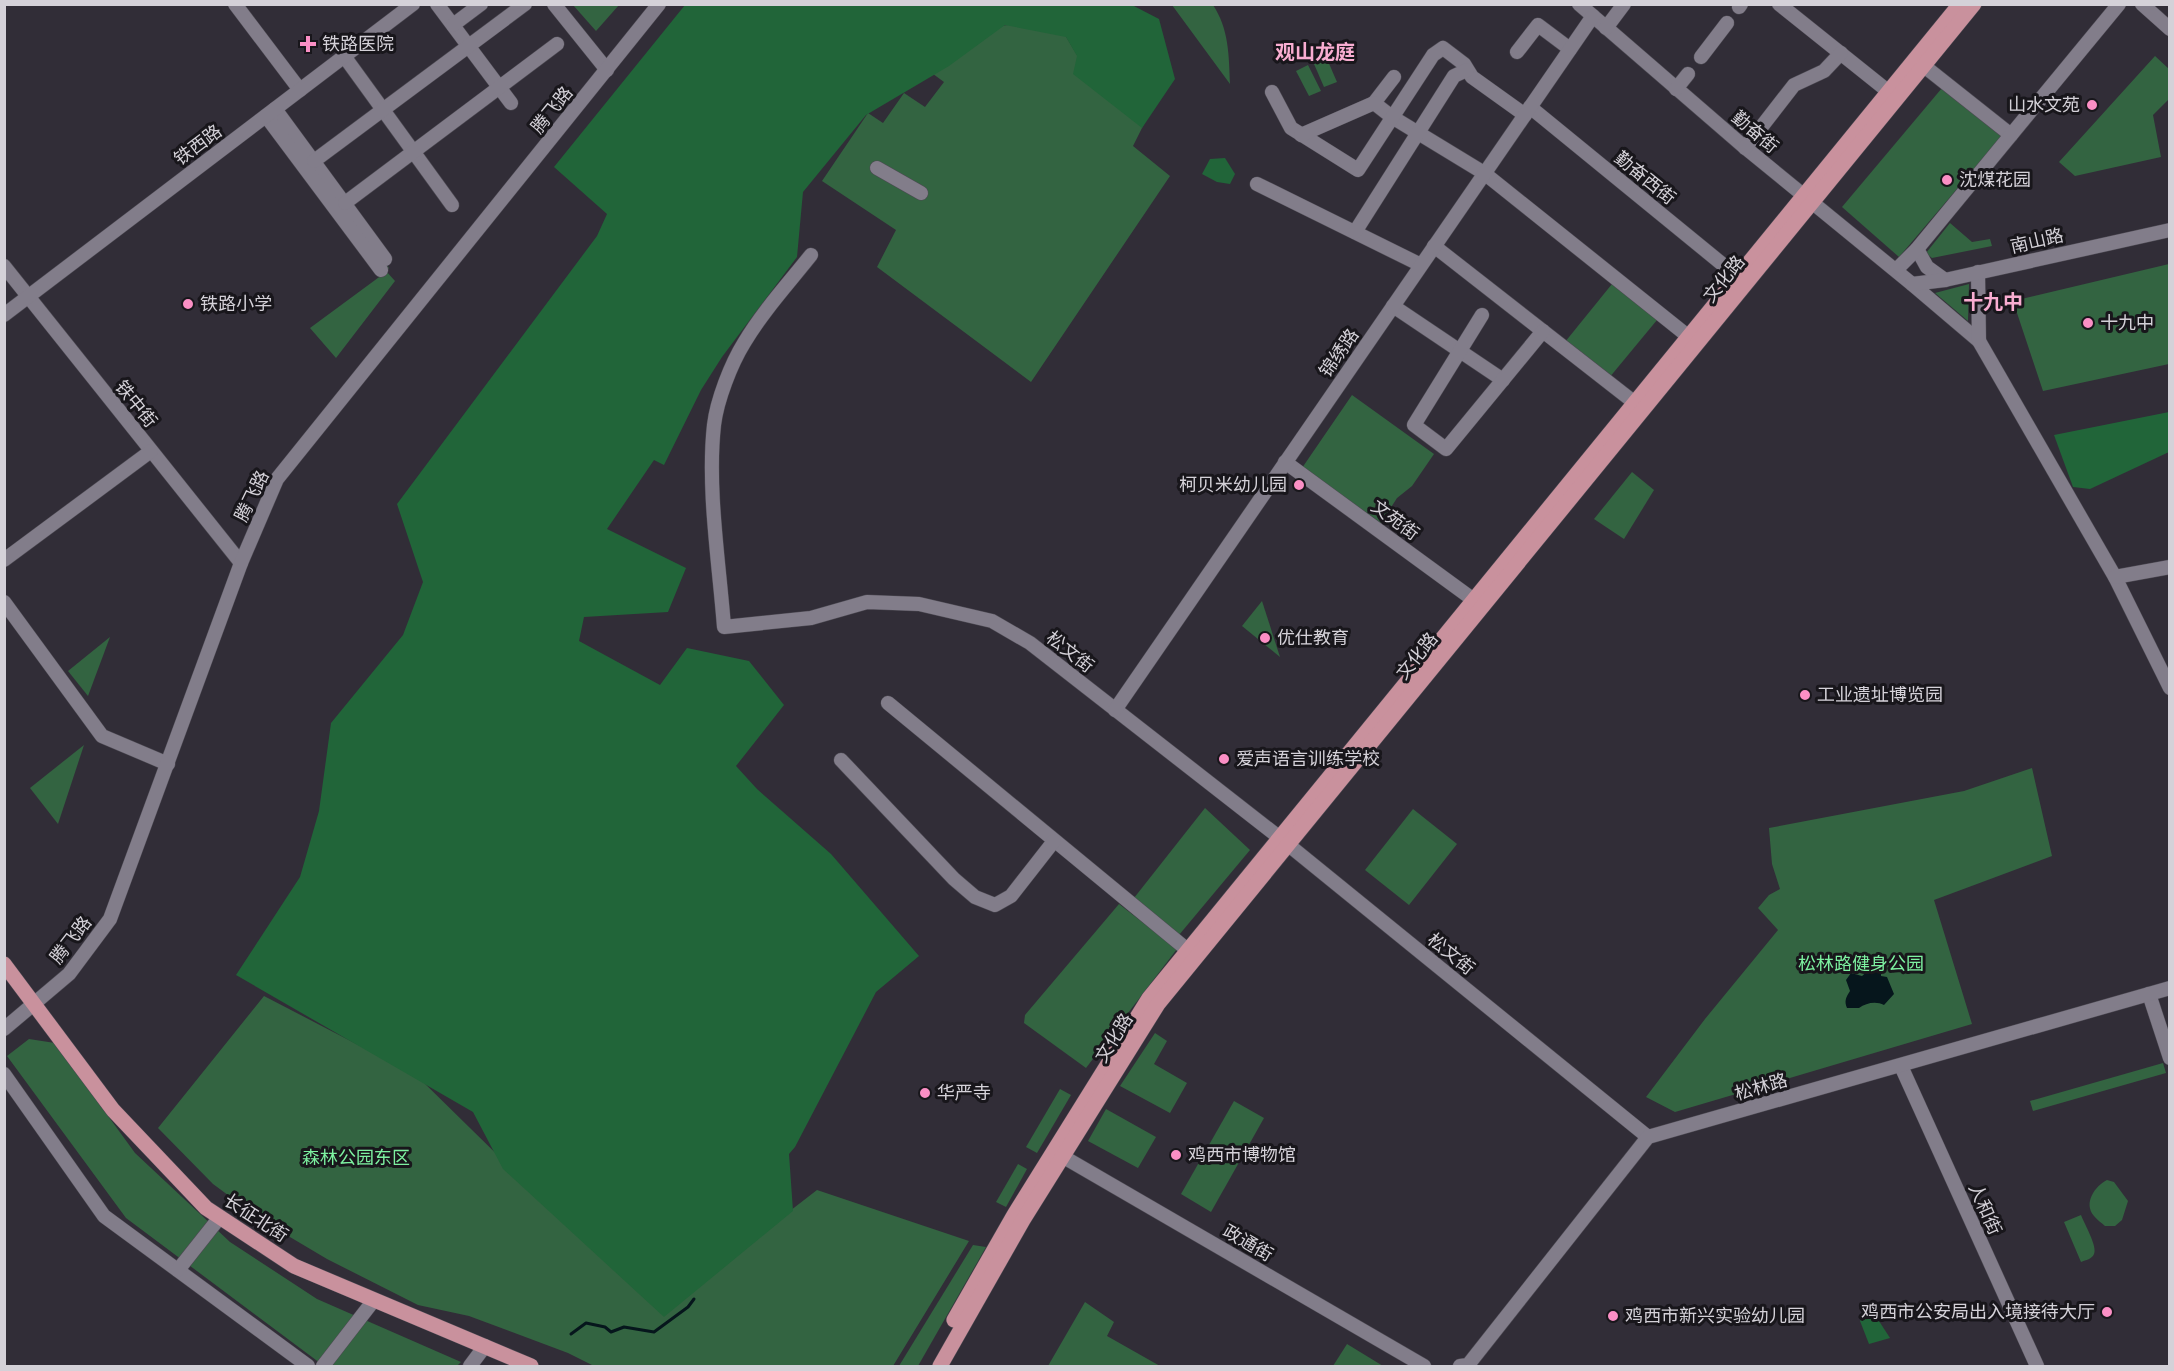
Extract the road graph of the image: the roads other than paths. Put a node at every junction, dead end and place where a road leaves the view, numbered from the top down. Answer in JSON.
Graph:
{"nodes":[{"id":1,"x":236,"y":4,"type":"edge"},
{"id":2,"x":413,"y":4,"type":"edge"},
{"id":3,"x":437,"y":4,"type":"edge"},
{"id":4,"x":481,"y":4,"type":"edge"},
{"id":5,"x":525,"y":4,"type":"edge"},
{"id":6,"x":554,"y":4,"type":"edge"},
{"id":7,"x":659,"y":4,"type":"edge"},
{"id":8,"x":1579,"y":4,"type":"edge"},
{"id":9,"x":1624,"y":4,"type":"edge"},
{"id":10,"x":1779,"y":4,"type":"edge"},
{"id":11,"x":1960,"y":4,"type":"edge"},
{"id":12,"x":1974,"y":4,"type":"edge"},
{"id":13,"x":2119,"y":4,"type":"edge"},
{"id":14,"x":2142,"y":4,"type":"edge"},
{"id":15,"x":1593,"y":16,"type":"junction"},
{"id":16,"x":1727,"y":22,"type":"dead end"},
{"id":17,"x":453,"y":26,"type":"junction"},
{"id":18,"x":1606,"y":28,"type":"junction"},
{"id":19,"x":2169,"y":28,"type":"edge"},
{"id":20,"x":557,"y":44,"type":"dead end"},
{"id":21,"x":468,"y":46,"type":"junction"},
{"id":22,"x":1570,"y":49,"type":"junction"},
{"id":23,"x":1517,"y":52,"type":"dead end"},
{"id":24,"x":1841,"y":53,"type":"junction"},
{"id":25,"x":344,"y":56,"type":"junction"},
{"id":26,"x":1701,"y":57,"type":"dead end"},
{"id":27,"x":1924,"y":66,"type":"junction"},
{"id":28,"x":607,"y":70,"type":"junction"},
{"id":29,"x":1467,"y":70,"type":"junction"},
{"id":30,"x":1688,"y":74,"type":"dead end"},
{"id":31,"x":1394,"y":77,"type":"dead end"},
{"id":32,"x":500,"y":87,"type":"junction"},
{"id":33,"x":1677,"y":89,"type":"junction"},
{"id":34,"x":300,"y":90,"type":"junction"},
{"id":35,"x":1272,"y":92,"type":"dead end"},
{"id":36,"x":1889,"y":92,"type":"junction"},
{"id":37,"x":511,"y":103,"type":"dead end"},
{"id":38,"x":1374,"y":104,"type":"junction"},
{"id":39,"x":383,"y":110,"type":"junction"},
{"id":40,"x":1527,"y":111,"type":"junction"},
{"id":41,"x":271,"y":112,"type":"junction"},
{"id":42,"x":1392,"y":117,"type":"junction"},
{"id":43,"x":1301,"y":135,"type":"junction"},
{"id":44,"x":2011,"y":135,"type":"junction"},
{"id":45,"x":1745,"y":148,"type":"junction"},
{"id":46,"x":414,"y":152,"type":"junction"},
{"id":47,"x":314,"y":161,"type":"junction"},
{"id":48,"x":877,"y":168,"type":"dead end"},
{"id":49,"x":1484,"y":173,"type":"junction"},
{"id":50,"x":1257,"y":184,"type":"dead end"},
{"id":51,"x":921,"y":193,"type":"dead end"},
{"id":52,"x":1808,"y":199,"type":"junction"},
{"id":53,"x":345,"y":203,"type":"junction"},
{"id":54,"x":452,"y":205,"type":"dead end"},
{"id":55,"x":2169,"y":230,"type":"edge"},
{"id":56,"x":1355,"y":232,"type":"junction"},
{"id":57,"x":1434,"y":246,"type":"junction"},
{"id":58,"x":1917,"y":249,"type":"junction"},
{"id":59,"x":811,"y":255,"type":"dead end"},
{"id":60,"x":1421,"y":265,"type":"junction"},
{"id":61,"x":4,"y":266,"type":"edge"},
{"id":62,"x":1896,"y":270,"type":"junction"},
{"id":63,"x":1978,"y":272,"type":"junction"},
{"id":64,"x":1738,"y":277,"type":"junction"},
{"id":65,"x":1945,"y":280,"type":"junction"},
{"id":66,"x":1912,"y":284,"type":"junction"},
{"id":67,"x":28,"y":297,"type":"junction"},
{"id":68,"x":1393,"y":306,"type":"junction"},
{"id":69,"x":4,"y":315,"type":"edge"},
{"id":70,"x":1482,"y":315,"type":"dead end"},
{"id":71,"x":1543,"y":332,"type":"junction"},
{"id":72,"x":1689,"y":337,"type":"junction"},
{"id":73,"x":1978,"y":341,"type":"junction"},
{"id":74,"x":1460,"y":351,"type":"junction"},
{"id":75,"x":1503,"y":380,"type":"junction"},
{"id":76,"x":1635,"y":402,"type":"junction"},
{"id":77,"x":151,"y":451,"type":"junction"},
{"id":78,"x":1285,"y":462,"type":"junction"},
{"id":79,"x":4,"y":560,"type":"edge"},
{"id":80,"x":241,"y":563,"type":"junction"},
{"id":81,"x":2169,"y":567,"type":"edge"},
{"id":82,"x":2115,"y":577,"type":"junction"},
{"id":83,"x":4,"y":602,"type":"edge"},
{"id":84,"x":1478,"y":603,"type":"junction"},
{"id":85,"x":2169,"y":688,"type":"edge"},
{"id":86,"x":888,"y":703,"type":"dead end"},
{"id":87,"x":1115,"y":710,"type":"junction"},
{"id":88,"x":841,"y":760,"type":"dead end"},
{"id":89,"x":168,"y":764,"type":"junction"},
{"id":90,"x":1054,"y":841,"type":"junction"},
{"id":91,"x":1284,"y":841,"type":"junction"},
{"id":92,"x":1192,"y":954,"type":"junction"},
{"id":93,"x":4,"y":963,"type":"edge"},
{"id":94,"x":2169,"y":988,"type":"edge"},
{"id":95,"x":2149,"y":994,"type":"junction"},
{"id":96,"x":34,"y":1003,"type":"junction"},
{"id":97,"x":4,"y":1029,"type":"edge"},
{"id":98,"x":2169,"y":1058,"type":"edge"},
{"id":99,"x":1901,"y":1066,"type":"junction"},
{"id":100,"x":4,"y":1074,"type":"edge"},
{"id":101,"x":1648,"y":1137,"type":"junction"},
{"id":102,"x":1058,"y":1154,"type":"junction"},
{"id":103,"x":220,"y":1217,"type":"junction"},
{"id":104,"x":178,"y":1270,"type":"junction"},
{"id":105,"x":374,"y":1300,"type":"junction"},
{"id":106,"x":484,"y":1346,"type":"junction"},
{"id":107,"x":308,"y":1366,"type":"edge"},
{"id":108,"x":323,"y":1366,"type":"edge"},
{"id":109,"x":470,"y":1366,"type":"edge"},
{"id":110,"x":531,"y":1366,"type":"edge"},
{"id":111,"x":928,"y":1366,"type":"edge"},
{"id":112,"x":940,"y":1366,"type":"edge"},
{"id":113,"x":1424,"y":1366,"type":"edge"},
{"id":114,"x":1465,"y":1366,"type":"edge"},
{"id":115,"x":2037,"y":1366,"type":"edge"}],
"edges":[{"from":1,"to":34,"type":"street"},
{"from":2,"to":25,"type":"street","name":"铁西路"},
{"from":3,"to":17,"type":"street"},
{"from":4,"to":17,"type":"street"},
{"from":5,"to":21,"type":"street"},
{"from":6,"to":28,"type":"street"},
{"from":7,"to":28,"type":"street","name":"腾飞路"},
{"from":8,"to":15,"type":"street","name":"勤奋街"},
{"from":9,"to":18,"type":"street"},
{"from":10,"to":24,"type":"street"},
{"from":11,"to":36,"type":"main road","name":"文化路"},
{"from":12,"to":27,"type":"main road","name":"文化路"},
{"from":13,"to":44,"type":"street"},
{"from":14,"to":19,"type":"street"},
{"from":15,"to":18,"type":"street","name":"勤奋街"},
{"from":15,"to":22,"type":"street","name":"锦绣路"},
{"from":16,"to":26,"type":"street"},
{"from":17,"to":21,"type":"street"},
{"from":18,"to":33,"type":"street","name":"勤奋街"},
{"from":20,"to":32,"type":"street"},
{"from":21,"to":32,"type":"street"},
{"from":21,"to":39,"type":"street"},
{"from":22,"to":23,"type":"street"},
{"from":22,"to":40,"type":"street","name":"锦绣路"},
{"from":24,"to":36,"type":"street"},
{"from":24,"to":45,"type":"street"},
{"from":25,"to":34,"type":"street","name":"铁西路"},
{"from":25,"to":39,"type":"street"},
{"from":27,"to":44,"type":"street"},
{"from":27,"to":52,"type":"main road","name":"文化路"},
{"from":28,"to":80,"type":"street","name":"腾飞路"},
{"from":29,"to":40,"type":"street","name":"勤奋西街"},
{"from":29,"to":42,"type":"street","name":"勤奋西街"},
{"from":29,"to":56,"type":"street"},
{"from":30,"to":33,"type":"street"},
{"from":31,"to":38,"type":"street"},
{"from":32,"to":37,"type":"street"},
{"from":32,"to":46,"type":"street"},
{"from":33,"to":45,"type":"street","name":"勤奋街"},
{"from":34,"to":41,"type":"street","name":"铁西路"},
{"from":35,"to":43,"type":"street"},
{"from":36,"to":52,"type":"main road","name":"文化路"},
{"from":38,"to":42,"type":"street"},
{"from":38,"to":43,"type":"street"},
{"from":39,"to":46,"type":"street"},
{"from":39,"to":47,"type":"street"},
{"from":40,"to":49,"type":"street","name":"锦绣路"},
{"from":40,"to":64,"type":"street","name":"勤奋西街"},
{"from":41,"to":47,"type":"street"},
{"from":41,"to":53,"type":"street"},
{"from":41,"to":67,"type":"street","name":"铁西路"},
{"from":42,"to":43,"type":"street"},
{"from":42,"to":49,"type":"street"},
{"from":44,"to":58,"type":"street"},
{"from":45,"to":52,"type":"street","name":"勤奋街"},
{"from":46,"to":53,"type":"street"},
{"from":46,"to":54,"type":"street"},
{"from":47,"to":53,"type":"street"},
{"from":48,"to":51,"type":"street"},
{"from":49,"to":57,"type":"street","name":"锦绣路"},
{"from":49,"to":72,"type":"street"},
{"from":50,"to":56,"type":"street"},
{"from":52,"to":62,"type":"street","name":"勤奋街"},
{"from":52,"to":64,"type":"main road","name":"文化路"},
{"from":52,"to":84,"type":"main road","name":"文化路"},
{"from":55,"to":63,"type":"street","name":"南山路"},
{"from":56,"to":60,"type":"street"},
{"from":57,"to":60,"type":"street","name":"锦绣路"},
{"from":57,"to":71,"type":"street"},
{"from":58,"to":62,"type":"street"},
{"from":58,"to":65,"type":"street"},
{"from":59,"to":87,"type":"street","name":"松文街"},
{"from":60,"to":68,"type":"street","name":"锦绣路"},
{"from":61,"to":67,"type":"street","name":"铁中街"},
{"from":62,"to":66,"type":"street","name":"勤奋街"},
{"from":63,"to":65,"type":"street","name":"南山路"},
{"from":63,"to":73,"type":"street"},
{"from":64,"to":72,"type":"main road","name":"文化路"},
{"from":65,"to":66,"type":"street","name":"南山路"},
{"from":66,"to":73,"type":"street","name":"勤奋街"},
{"from":67,"to":69,"type":"street","name":"铁西路"},
{"from":67,"to":77,"type":"street","name":"铁中街"},
{"from":68,"to":74,"type":"street"},
{"from":68,"to":78,"type":"street","name":"锦绣路"},
{"from":70,"to":74,"type":"street"},
{"from":71,"to":75,"type":"street"},
{"from":71,"to":76,"type":"street"},
{"from":72,"to":76,"type":"main road","name":"文化路"},
{"from":73,"to":82,"type":"street"},
{"from":74,"to":75,"type":"street"},
{"from":74,"to":75,"type":"street"},
{"from":76,"to":84,"type":"main road","name":"文化路"},
{"from":77,"to":79,"type":"street"},
{"from":77,"to":80,"type":"street","name":"铁中街"},
{"from":78,"to":84,"type":"street","name":"文苑街"},
{"from":78,"to":87,"type":"street","name":"锦绣路"},
{"from":80,"to":89,"type":"street","name":"腾飞路"},
{"from":81,"to":82,"type":"street"},
{"from":82,"to":85,"type":"street"},
{"from":83,"to":89,"type":"street"},
{"from":84,"to":91,"type":"main road","name":"文化路"},
{"from":86,"to":90,"type":"street"},
{"from":87,"to":91,"type":"street","name":"松文街"},
{"from":88,"to":90,"type":"street"},
{"from":89,"to":96,"type":"street","name":"腾飞路"},
{"from":90,"to":92,"type":"street"},
{"from":91,"to":92,"type":"main road","name":"文化路"},
{"from":91,"to":101,"type":"street","name":"松文街"},
{"from":92,"to":102,"type":"main road","name":"文化路"},
{"from":93,"to":96,"type":"main road","name":"长征北街"},
{"from":94,"to":95,"type":"street","name":"松林路"},
{"from":95,"to":98,"type":"street"},
{"from":95,"to":99,"type":"street","name":"松林路"},
{"from":96,"to":97,"type":"street","name":"腾飞路"},
{"from":96,"to":103,"type":"main road","name":"长征北街"},
{"from":99,"to":101,"type":"street","name":"松林路"},
{"from":99,"to":115,"type":"street","name":"人和街"},
{"from":100,"to":104,"type":"street"},
{"from":101,"to":114,"type":"street"},
{"from":102,"to":111,"type":"main road","name":"文化路"},
{"from":102,"to":112,"type":"main road","name":"文化路"},
{"from":102,"to":113,"type":"street","name":"政通街"},
{"from":103,"to":104,"type":"street"},
{"from":103,"to":105,"type":"main road","name":"长征北街"},
{"from":104,"to":107,"type":"street"},
{"from":105,"to":106,"type":"main road","name":"长征北街"},
{"from":105,"to":108,"type":"street"},
{"from":106,"to":109,"type":"street"},
{"from":106,"to":110,"type":"main road","name":"长征北街"}]}
